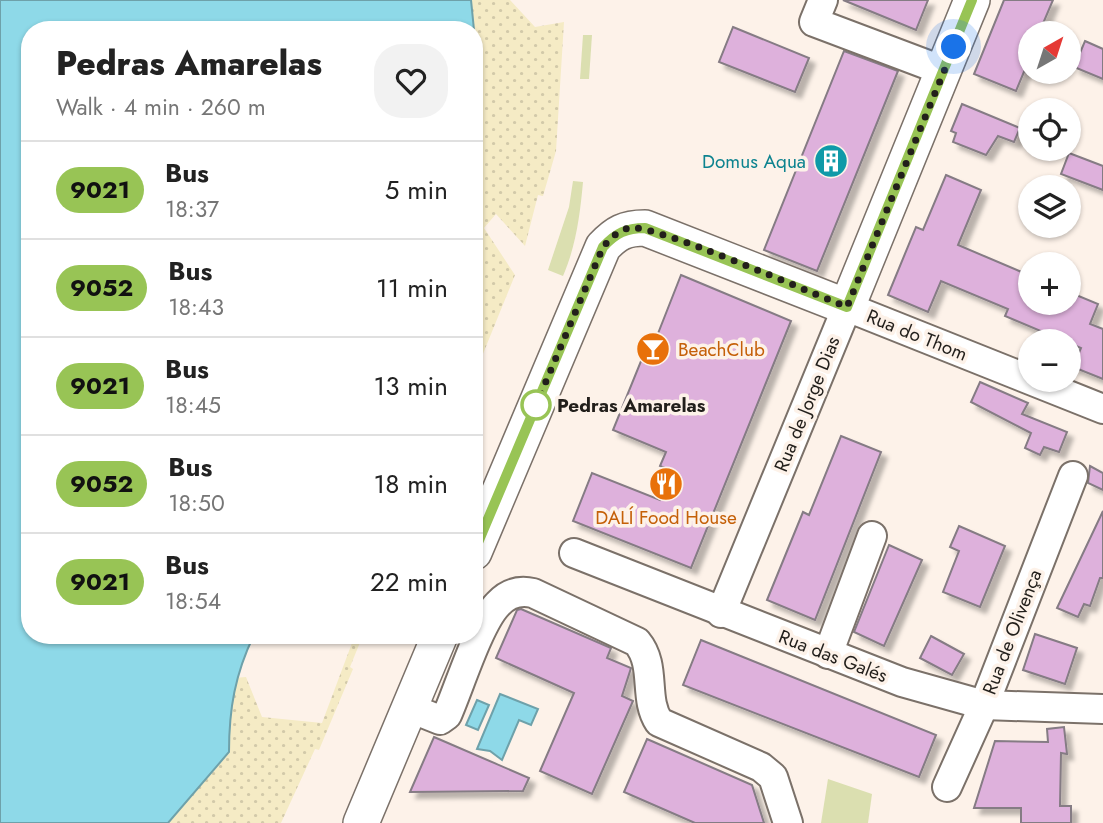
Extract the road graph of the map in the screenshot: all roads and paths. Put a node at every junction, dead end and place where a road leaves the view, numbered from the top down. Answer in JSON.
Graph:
{"nodes":[{"id":1,"x":823,"y":0,"type":"edge"},
{"id":2,"x":972,"y":0,"type":"edge"},
{"id":3,"x":944,"y":71,"type":"junction"},
{"id":4,"x":847,"y":307,"type":"junction"},
{"id":5,"x":1103,"y":409,"type":"edge"},
{"id":6,"x":1073,"y":476,"type":"dead end"},
{"id":7,"x":483,"y":531,"type":"edge"},
{"id":8,"x":872,"y":536,"type":"dead end"},
{"id":9,"x":574,"y":553,"type":"dead end"},
{"id":10,"x":721,"y":613,"type":"junction"},
{"id":11,"x":483,"y":629,"type":"edge"},
{"id":12,"x":436,"y":644,"type":"edge"},
{"id":13,"x":477,"y":644,"type":"edge"},
{"id":14,"x":828,"y":654,"type":"junction"},
{"id":15,"x":984,"y":705,"type":"junction"},
{"id":16,"x":410,"y":708,"type":"junction"},
{"id":17,"x":1103,"y":709,"type":"edge"},
{"id":18,"x":947,"y":787,"type":"dead end"},
{"id":19,"x":361,"y":823,"type":"edge"},
{"id":20,"x":788,"y":823,"type":"edge"}],
"edges":[{"from":1,"to":3,"type":"street"},
{"from":2,"to":3,"type":"main road","name":"Rua de Jorge Dias"},
{"from":3,"to":4,"type":"main road","name":"Rua de Jorge Dias"},
{"from":4,"to":5,"type":"street","name":"Rua do Thom"},
{"from":4,"to":7,"type":"main road","name":"Rua do Thom"},
{"from":4,"to":10,"type":"street","name":"Rua de Jorge Dias"},
{"from":6,"to":15,"type":"street","name":"Rua de Olivença"},
{"from":8,"to":14,"type":"street"},
{"from":9,"to":10,"type":"street","name":"Rua das Galés"},
{"from":10,"to":14,"type":"street","name":"Rua das Galés"},
{"from":11,"to":20,"type":"street"},
{"from":12,"to":16,"type":"main road"},
{"from":13,"to":16,"type":"street"},
{"from":14,"to":15,"type":"street","name":"Rua das Galés"},
{"from":15,"to":17,"type":"street","name":"Rua das Galés"},
{"from":15,"to":18,"type":"street","name":"Rua de Olivença"},
{"from":16,"to":19,"type":"main road"}]}
